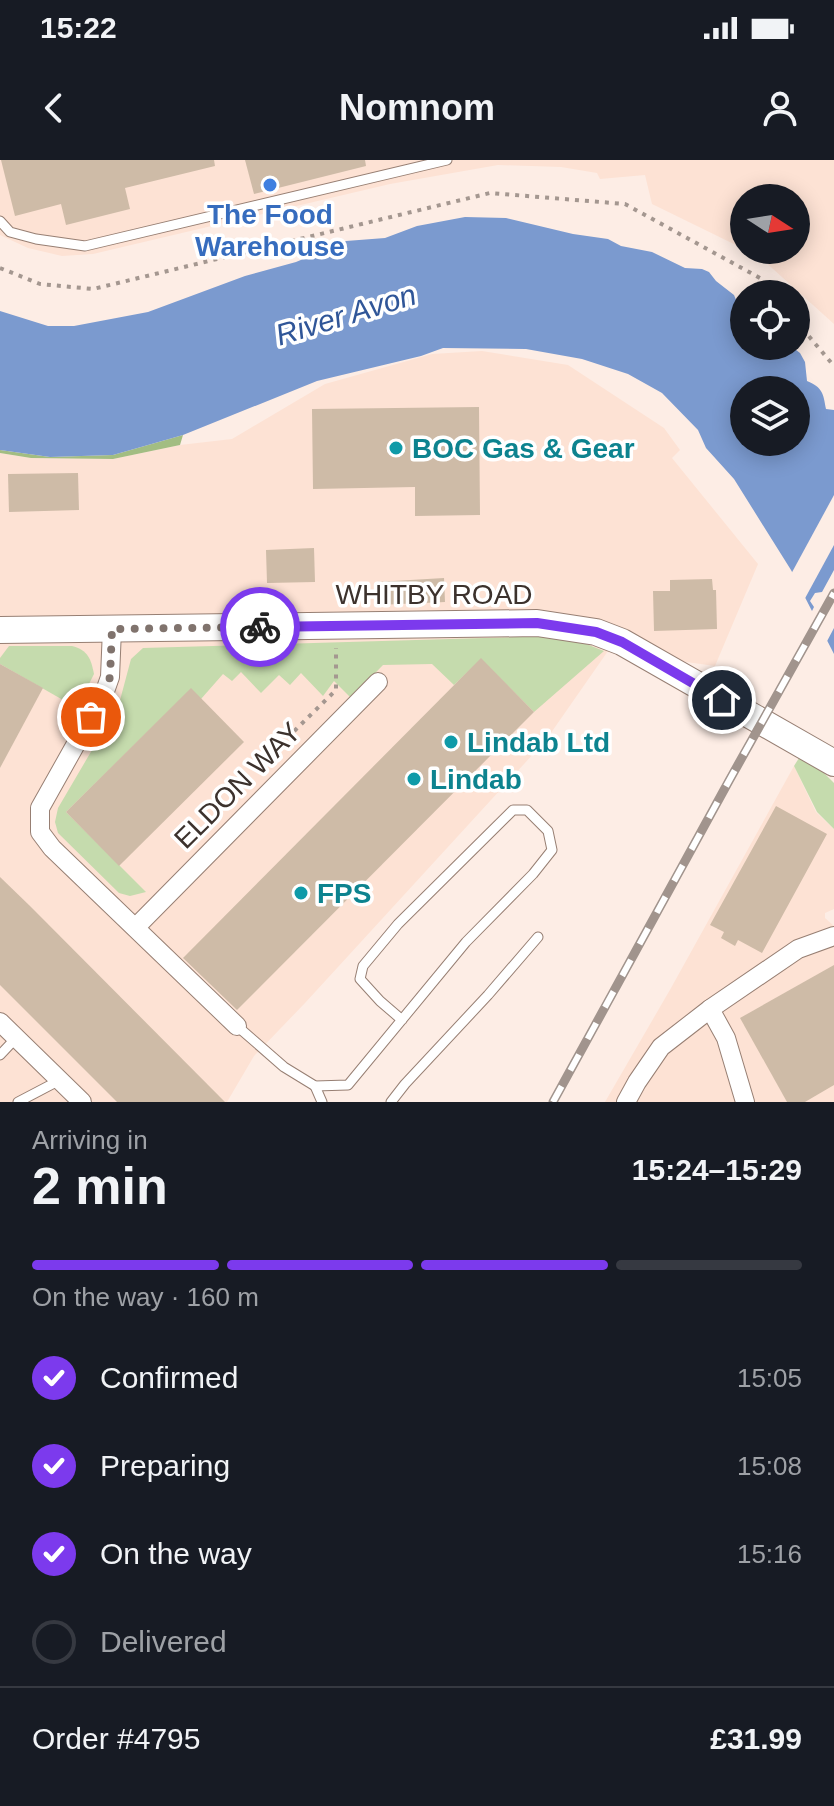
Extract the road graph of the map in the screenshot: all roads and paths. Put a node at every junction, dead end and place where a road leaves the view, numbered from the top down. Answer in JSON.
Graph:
{"nodes":[{"id":1,"x":447,"y":160,"type":"edge"},
{"id":2,"x":0,"y":221,"type":"edge"},
{"id":3,"x":0,"y":268,"type":"edge"},
{"id":4,"x":762,"y":280,"type":"edge"},
{"id":5,"x":810,"y":338,"type":"edge"},
{"id":6,"x":834,"y":366,"type":"edge"},
{"id":7,"x":112,"y":629,"type":"junction"},
{"id":8,"x":0,"y":630,"type":"edge"},
{"id":9,"x":336,"y":649,"type":"dead end"},
{"id":10,"x":378,"y":682,"type":"dead end"},
{"id":11,"x":280,"y":745,"type":"dead end"},
{"id":12,"x":834,"y":763,"type":"edge"},
{"id":13,"x":136,"y":927,"type":"junction"},
{"id":14,"x":834,"y":936,"type":"edge"},
{"id":15,"x":538,"y":937,"type":"dead end"},
{"id":16,"x":710,"y":1009,"type":"junction"},
{"id":17,"x":402,"y":1020,"type":"junction"},
{"id":18,"x":0,"y":1022,"type":"edge"},
{"id":19,"x":237,"y":1026,"type":"joint"},
{"id":20,"x":16,"y":1038,"type":"junction"},
{"id":21,"x":0,"y":1055,"type":"edge"},
{"id":22,"x":60,"y":1080,"type":"junction"},
{"id":23,"x":315,"y":1086,"type":"junction"},
{"id":24,"x":18,"y":1102,"type":"edge"},
{"id":25,"x":82,"y":1102,"type":"edge"},
{"id":26,"x":322,"y":1102,"type":"edge"},
{"id":27,"x":391,"y":1102,"type":"edge"},
{"id":28,"x":626,"y":1102,"type":"edge"},
{"id":29,"x":745,"y":1102,"type":"edge"}],
"edges":[{"from":1,"to":2,"type":"lane"},
{"from":3,"to":4,"type":"path"},
{"from":5,"to":6,"type":"path"},
{"from":7,"to":8,"type":"street","name":"WHITBY ROAD"},
{"from":7,"to":12,"type":"street","name":"WHITBY ROAD"},
{"from":7,"to":13,"type":"street"},
{"from":9,"to":11,"type":"path"},
{"from":10,"to":13,"type":"street","name":"ELDON WAY"},
{"from":13,"to":19,"type":"street"},
{"from":14,"to":16,"type":"street"},
{"from":15,"to":27,"type":"lane"},
{"from":16,"to":28,"type":"street"},
{"from":16,"to":29,"type":"street"},
{"from":17,"to":17,"type":"lane"},
{"from":17,"to":23,"type":"lane"},
{"from":18,"to":20,"type":"street"},
{"from":19,"to":23,"type":"lane"},
{"from":20,"to":21,"type":"lane"},
{"from":20,"to":22,"type":"street"},
{"from":22,"to":24,"type":"lane"},
{"from":22,"to":25,"type":"street"},
{"from":23,"to":26,"type":"lane"}]}
